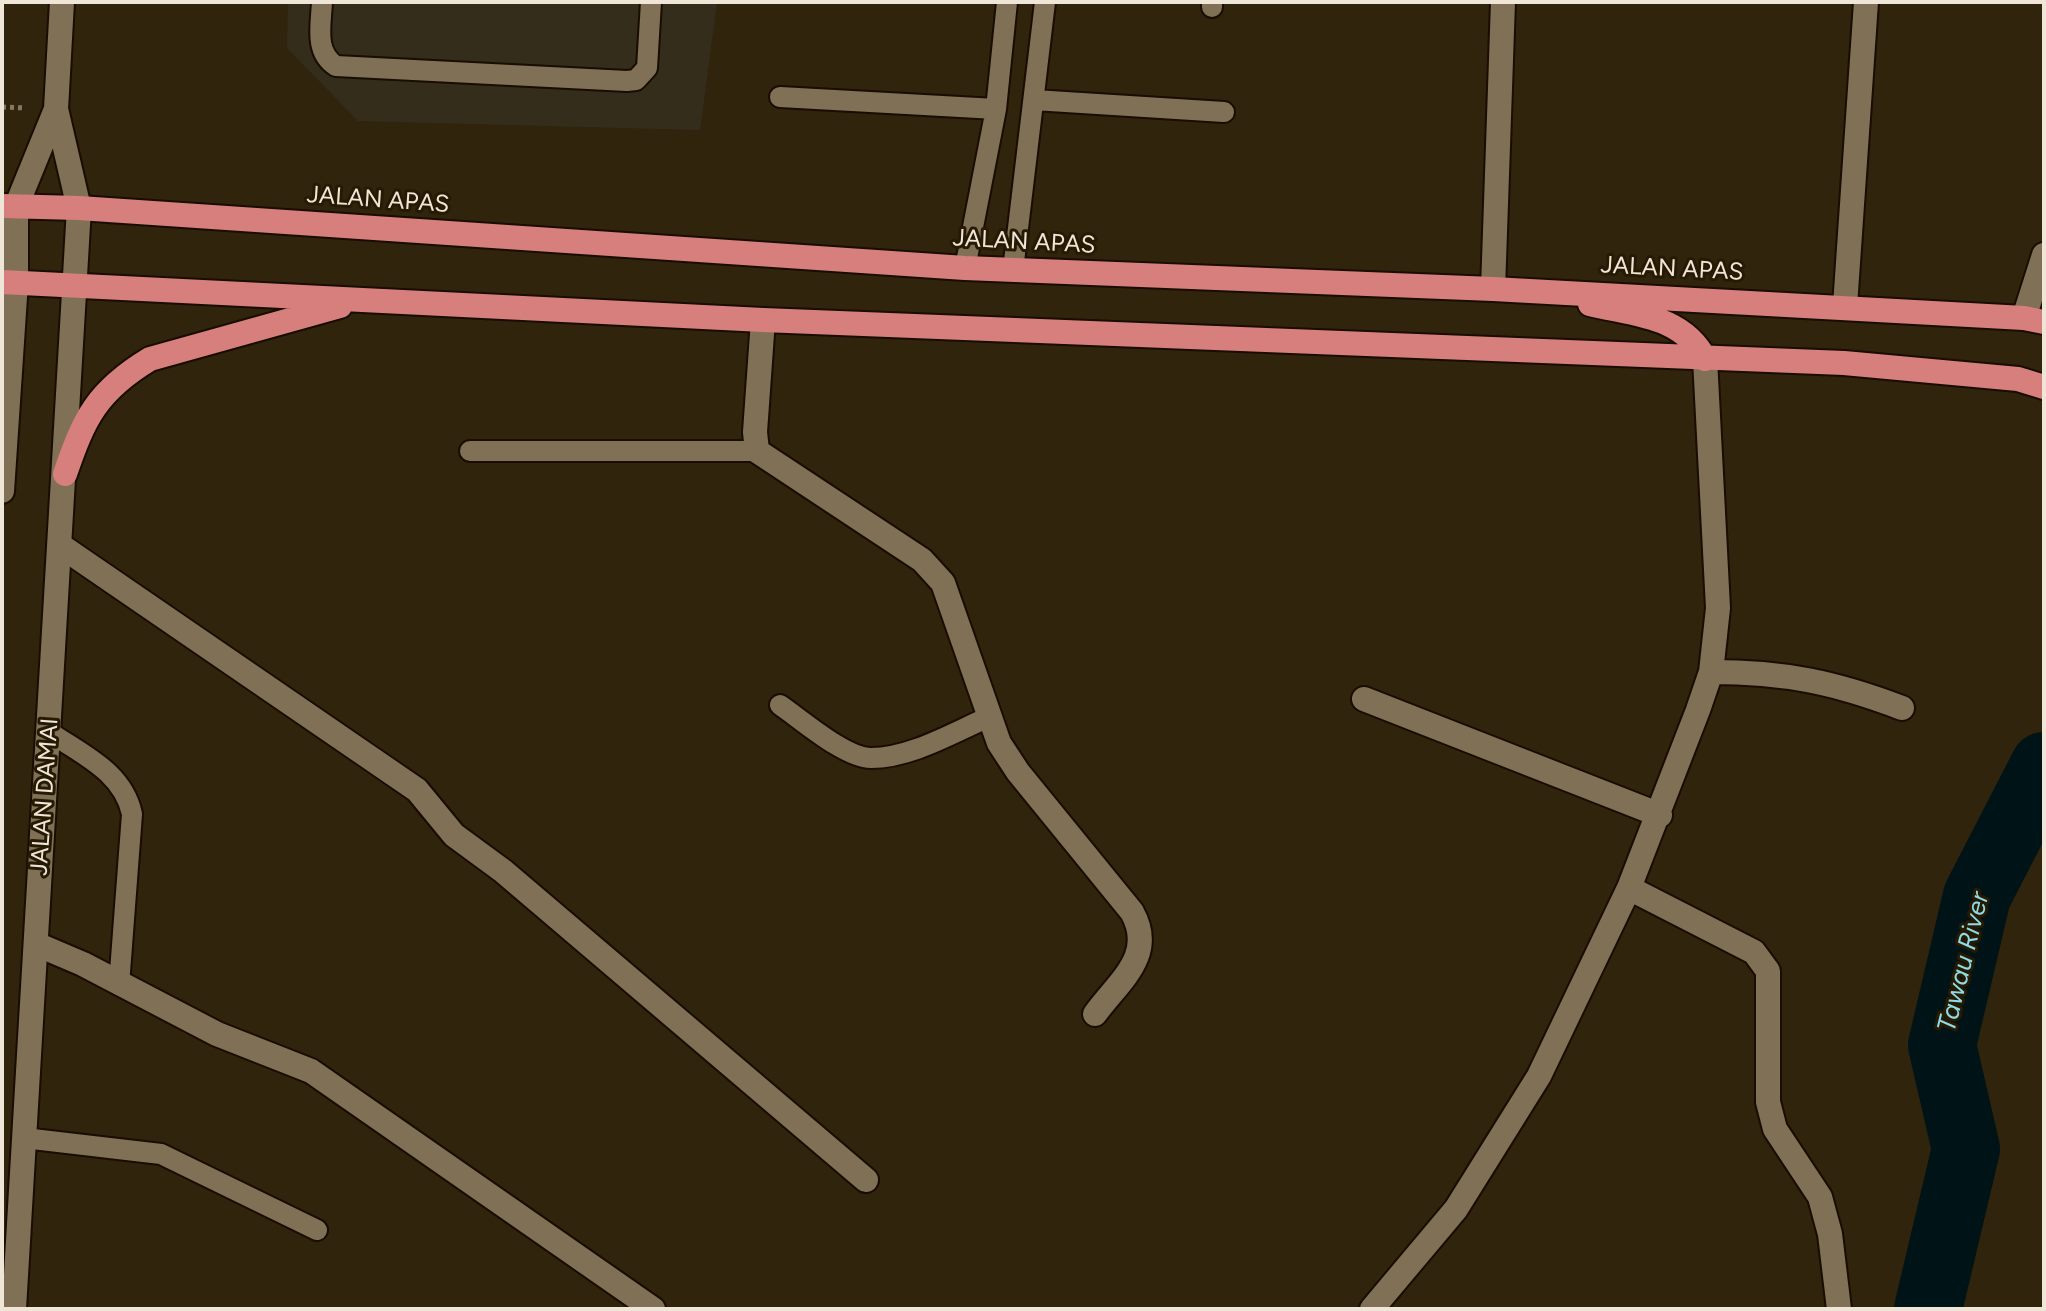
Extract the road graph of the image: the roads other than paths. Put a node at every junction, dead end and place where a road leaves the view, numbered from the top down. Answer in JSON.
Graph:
{"nodes":[{"id":1,"x":62,"y":2,"type":"edge"},
{"id":2,"x":322,"y":2,"type":"edge"},
{"id":3,"x":651,"y":2,"type":"edge"},
{"id":4,"x":1007,"y":2,"type":"edge"},
{"id":5,"x":1045,"y":2,"type":"edge"},
{"id":6,"x":1503,"y":2,"type":"edge"},
{"id":7,"x":1866,"y":2,"type":"edge"},
{"id":8,"x":780,"y":97,"type":"dead end"},
{"id":9,"x":1034,"y":100,"type":"junction"},
{"id":10,"x":56,"y":109,"type":"junction"},
{"id":11,"x":996,"y":109,"type":"junction"},
{"id":12,"x":1224,"y":112,"type":"dead end"},
{"id":13,"x":9,"y":207,"type":"edge"},
{"id":14,"x":79,"y":208,"type":"junction"},
{"id":15,"x":2044,"y":255,"type":"edge"},
{"id":16,"x":965,"y":268,"type":"junction"},
{"id":17,"x":1013,"y":270,"type":"junction"},
{"id":18,"x":9,"y":282,"type":"edge"},
{"id":19,"x":77,"y":285,"type":"junction"},
{"id":20,"x":1493,"y":289,"type":"junction"},
{"id":21,"x":1558,"y":292,"type":"junction"},
{"id":22,"x":358,"y":301,"type":"junction"},
{"id":23,"x":1845,"y":306,"type":"junction"},
{"id":24,"x":763,"y":320,"type":"junction"},
{"id":25,"x":2034,"y":320,"type":"edge"},
{"id":26,"x":1705,"y":359,"type":"junction"},
{"id":27,"x":2044,"y":387,"type":"edge"},
{"id":28,"x":470,"y":451,"type":"dead end"},
{"id":29,"x":757,"y":451,"type":"junction"},
{"id":30,"x":65,"y":474,"type":"junction"},
{"id":31,"x":2,"y":491,"type":"edge"},
{"id":32,"x":61,"y":546,"type":"junction"},
{"id":33,"x":1711,"y":672,"type":"junction"},
{"id":34,"x":1364,"y":699,"type":"dead end"},
{"id":35,"x":780,"y":705,"type":"dead end"},
{"id":36,"x":1902,"y":708,"type":"dead end"},
{"id":37,"x":989,"y":717,"type":"junction"},
{"id":38,"x":49,"y":732,"type":"junction"},
{"id":39,"x":1660,"y":815,"type":"junction"},
{"id":40,"x":1629,"y":888,"type":"junction"},
{"id":41,"x":36,"y":944,"type":"junction"},
{"id":42,"x":119,"y":985,"type":"junction"},
{"id":43,"x":1095,"y":1014,"type":"dead end"},
{"id":44,"x":24,"y":1138,"type":"junction"},
{"id":45,"x":866,"y":1180,"type":"dead end"},
{"id":46,"x":317,"y":1230,"type":"dead end"},
{"id":47,"x":14,"y":1309,"type":"edge"},
{"id":48,"x":653,"y":1309,"type":"edge"},
{"id":49,"x":1372,"y":1309,"type":"edge"},
{"id":50,"x":1839,"y":1309,"type":"edge"}],
"edges":[{"from":1,"to":10,"type":"street"},
{"from":2,"to":3,"type":"lane"},
{"from":4,"to":11,"type":"lane"},
{"from":5,"to":9,"type":"lane"},
{"from":6,"to":20,"type":"street"},
{"from":7,"to":23,"type":"street"},
{"from":8,"to":11,"type":"lane"},
{"from":9,"to":12,"type":"lane"},
{"from":9,"to":17,"type":"lane"},
{"from":10,"to":13,"type":"street"},
{"from":10,"to":14,"type":"street","name":"JALAN DAMAI"},
{"from":11,"to":16,"type":"lane"},
{"from":13,"to":14,"type":"highway","name":"JALAN APAS"},
{"from":13,"to":18,"type":"street"},
{"from":14,"to":16,"type":"highway","name":"JALAN APAS"},
{"from":14,"to":19,"type":"street","name":"JALAN DAMAI"},
{"from":15,"to":25,"type":"street"},
{"from":16,"to":17,"type":"highway","name":"JALAN APAS"},
{"from":17,"to":20,"type":"highway","name":"JALAN APAS"},
{"from":18,"to":19,"type":"highway"},
{"from":18,"to":31,"type":"street"},
{"from":19,"to":22,"type":"highway"},
{"from":19,"to":30,"type":"street","name":"JALAN DAMAI"},
{"from":20,"to":21,"type":"highway","name":"JALAN APAS"},
{"from":21,"to":23,"type":"highway","name":"JALAN APAS"},
{"from":21,"to":26,"type":"highway"},
{"from":22,"to":24,"type":"highway"},
{"from":22,"to":30,"type":"highway"},
{"from":23,"to":25,"type":"highway","name":"JALAN APAS"},
{"from":24,"to":26,"type":"highway"},
{"from":24,"to":29,"type":"street"},
{"from":26,"to":27,"type":"highway"},
{"from":26,"to":33,"type":"street"},
{"from":28,"to":29,"type":"lane"},
{"from":29,"to":37,"type":"street"},
{"from":30,"to":32,"type":"street","name":"JALAN DAMAI"},
{"from":32,"to":38,"type":"street","name":"JALAN DAMAI"},
{"from":32,"to":45,"type":"street"},
{"from":33,"to":36,"type":"street"},
{"from":33,"to":39,"type":"street"},
{"from":34,"to":39,"type":"street"},
{"from":35,"to":37,"type":"lane"},
{"from":37,"to":43,"type":"street"},
{"from":38,"to":41,"type":"street","name":"JALAN DAMAI"},
{"from":38,"to":42,"type":"lane"},
{"from":39,"to":40,"type":"street"},
{"from":40,"to":49,"type":"street"},
{"from":40,"to":50,"type":"street"},
{"from":41,"to":42,"type":"street"},
{"from":41,"to":44,"type":"street","name":"JALAN DAMAI"},
{"from":42,"to":48,"type":"street"},
{"from":44,"to":46,"type":"lane"},
{"from":44,"to":47,"type":"street","name":"JALAN DAMAI"}]}
